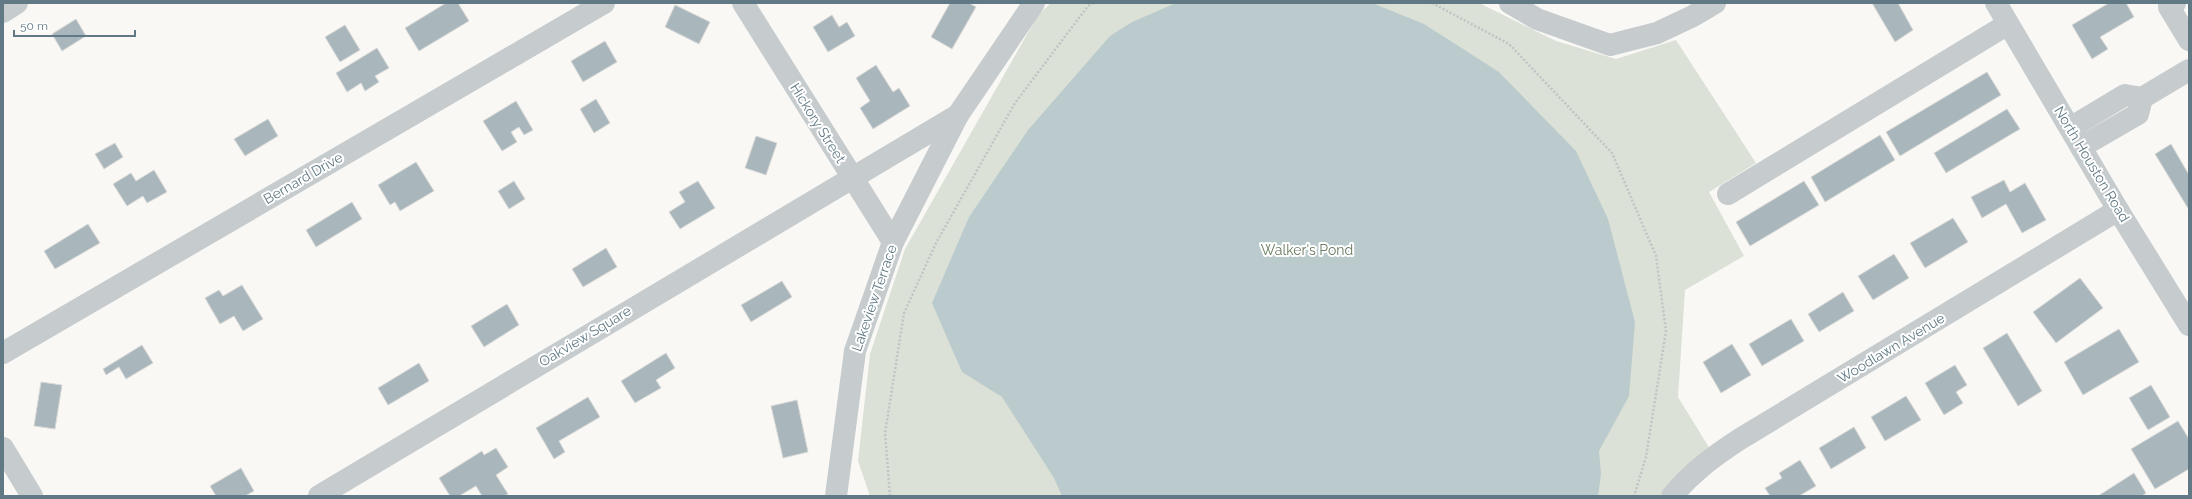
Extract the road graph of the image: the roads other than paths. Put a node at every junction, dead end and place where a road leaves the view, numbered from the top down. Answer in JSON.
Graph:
{"nodes":[{"id":1,"x":17,"y":3,"type":"edge"},
{"id":2,"x":604,"y":3,"type":"edge"},
{"id":3,"x":744,"y":3,"type":"edge"},
{"id":4,"x":1034,"y":3,"type":"edge"},
{"id":5,"x":1510,"y":3,"type":"edge"},
{"id":6,"x":1715,"y":3,"type":"edge"},
{"id":7,"x":1996,"y":3,"type":"edge"},
{"id":8,"x":2170,"y":4,"type":"edge"},
{"id":9,"x":3,"y":12,"type":"edge"},
{"id":10,"x":2008,"y":24,"type":"junction"},
{"id":11,"x":2189,"y":40,"type":"edge"},
{"id":12,"x":2189,"y":70,"type":"edge"},
{"id":13,"x":2142,"y":98,"type":"junction"},
{"id":14,"x":958,"y":114,"type":"junction"},
{"id":15,"x":2070,"y":128,"type":"junction"},
{"id":16,"x":2081,"y":147,"type":"junction"},
{"id":17,"x":851,"y":177,"type":"junction"},
{"id":18,"x":1728,"y":194,"type":"dead end"},
{"id":19,"x":2118,"y":210,"type":"junction"},
{"id":20,"x":893,"y":242,"type":"junction"},
{"id":21,"x":2182,"y":300,"type":"edge"},
{"id":22,"x":2189,"y":325,"type":"edge"},
{"id":23,"x":3,"y":353,"type":"edge"},
{"id":24,"x":3,"y":448,"type":"edge"},
{"id":25,"x":32,"y":496,"type":"edge"},
{"id":26,"x":319,"y":496,"type":"edge"},
{"id":27,"x":836,"y":496,"type":"edge"},
{"id":28,"x":1672,"y":496,"type":"edge"}],
"edges":[{"from":1,"to":9,"type":"street"},
{"from":2,"to":23,"type":"street","name":"Bernard Drive"},
{"from":3,"to":17,"type":"street","name":"Hickory Street"},
{"from":4,"to":14,"type":"street","name":"Lakeview Terrace"},
{"from":5,"to":6,"type":"street"},
{"from":7,"to":10,"type":"street","name":"North Houston Road"},
{"from":8,"to":11,"type":"street"},
{"from":10,"to":15,"type":"street","name":"North Houston Road"},
{"from":10,"to":18,"type":"street"},
{"from":12,"to":13,"type":"street"},
{"from":13,"to":15,"type":"street"},
{"from":13,"to":16,"type":"street"},
{"from":14,"to":17,"type":"street","name":"Lakeview Terrace"},
{"from":14,"to":20,"type":"street","name":"Lakeview Terrace"},
{"from":15,"to":16,"type":"street","name":"North Houston Road"},
{"from":16,"to":19,"type":"street","name":"North Houston Road"},
{"from":17,"to":20,"type":"street","name":"Hickory Street"},
{"from":17,"to":26,"type":"street","name":"Oakview Square"},
{"from":19,"to":21,"type":"street","name":"North Houston Road"},
{"from":19,"to":28,"type":"street","name":"Woodlawn Avenue"},
{"from":20,"to":27,"type":"street","name":"Lakeview Terrace"},
{"from":21,"to":22,"type":"street","name":"North Houston Road"},
{"from":24,"to":25,"type":"street"}]}
